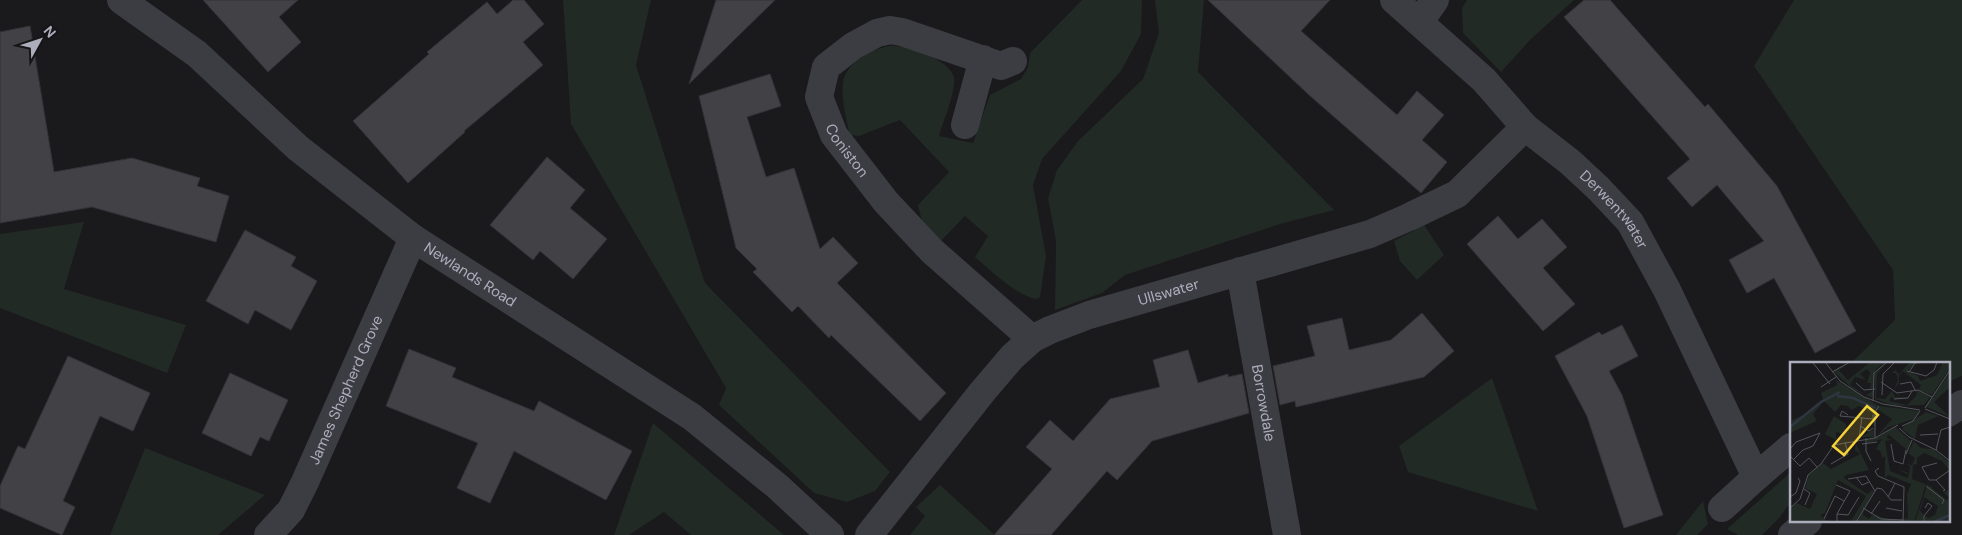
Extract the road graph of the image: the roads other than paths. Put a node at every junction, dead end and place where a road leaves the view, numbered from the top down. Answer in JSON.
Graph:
{"nodes":[{"id":1,"x":121,"y":0,"type":"edge"},
{"id":2,"x":1394,"y":0,"type":"edge"},
{"id":3,"x":1427,"y":11,"type":"edge"},
{"id":4,"x":983,"y":60,"type":"junction"},
{"id":5,"x":1013,"y":61,"type":"dead end"},
{"id":6,"x":964,"y":125,"type":"dead end"},
{"id":7,"x":1525,"y":127,"type":"junction"},
{"id":8,"x":413,"y":238,"type":"junction"},
{"id":9,"x":1240,"y":271,"type":"junction"},
{"id":10,"x":1032,"y":339,"type":"junction"},
{"id":11,"x":1962,"y":404,"type":"edge"},
{"id":12,"x":1950,"y":412,"type":"edge"},
{"id":13,"x":1790,"y":448,"type":"edge"},
{"id":14,"x":1756,"y":477,"type":"junction"},
{"id":15,"x":1722,"y":508,"type":"dead end"},
{"id":16,"x":1807,"y":522,"type":"edge"},
{"id":17,"x":268,"y":535,"type":"edge"},
{"id":18,"x":830,"y":535,"type":"edge"},
{"id":19,"x":869,"y":535,"type":"edge"},
{"id":20,"x":1287,"y":535,"type":"edge"},
{"id":21,"x":1792,"y":535,"type":"edge"}],
"edges":[{"from":1,"to":8,"type":"street","name":"Newlands Road"},
{"from":2,"to":3,"type":"street","name":"Derwentwater"},
{"from":3,"to":7,"type":"street","name":"Derwentwater"},
{"from":4,"to":5,"type":"street","name":"Coniston"},
{"from":4,"to":6,"type":"street"},
{"from":4,"to":10,"type":"street","name":"Coniston"},
{"from":7,"to":9,"type":"street","name":"Ullswater"},
{"from":7,"to":14,"type":"street","name":"Derwentwater"},
{"from":8,"to":17,"type":"street","name":"James Shepherd Grove"},
{"from":8,"to":18,"type":"street","name":"Newlands Road"},
{"from":9,"to":10,"type":"street","name":"Ullswater"},
{"from":9,"to":20,"type":"street","name":"Borrowdale"},
{"from":10,"to":19,"type":"street","name":"Ullswater"},
{"from":11,"to":12,"type":"street"},
{"from":13,"to":14,"type":"street"},
{"from":14,"to":15,"type":"street"},
{"from":16,"to":21,"type":"street"}]}
